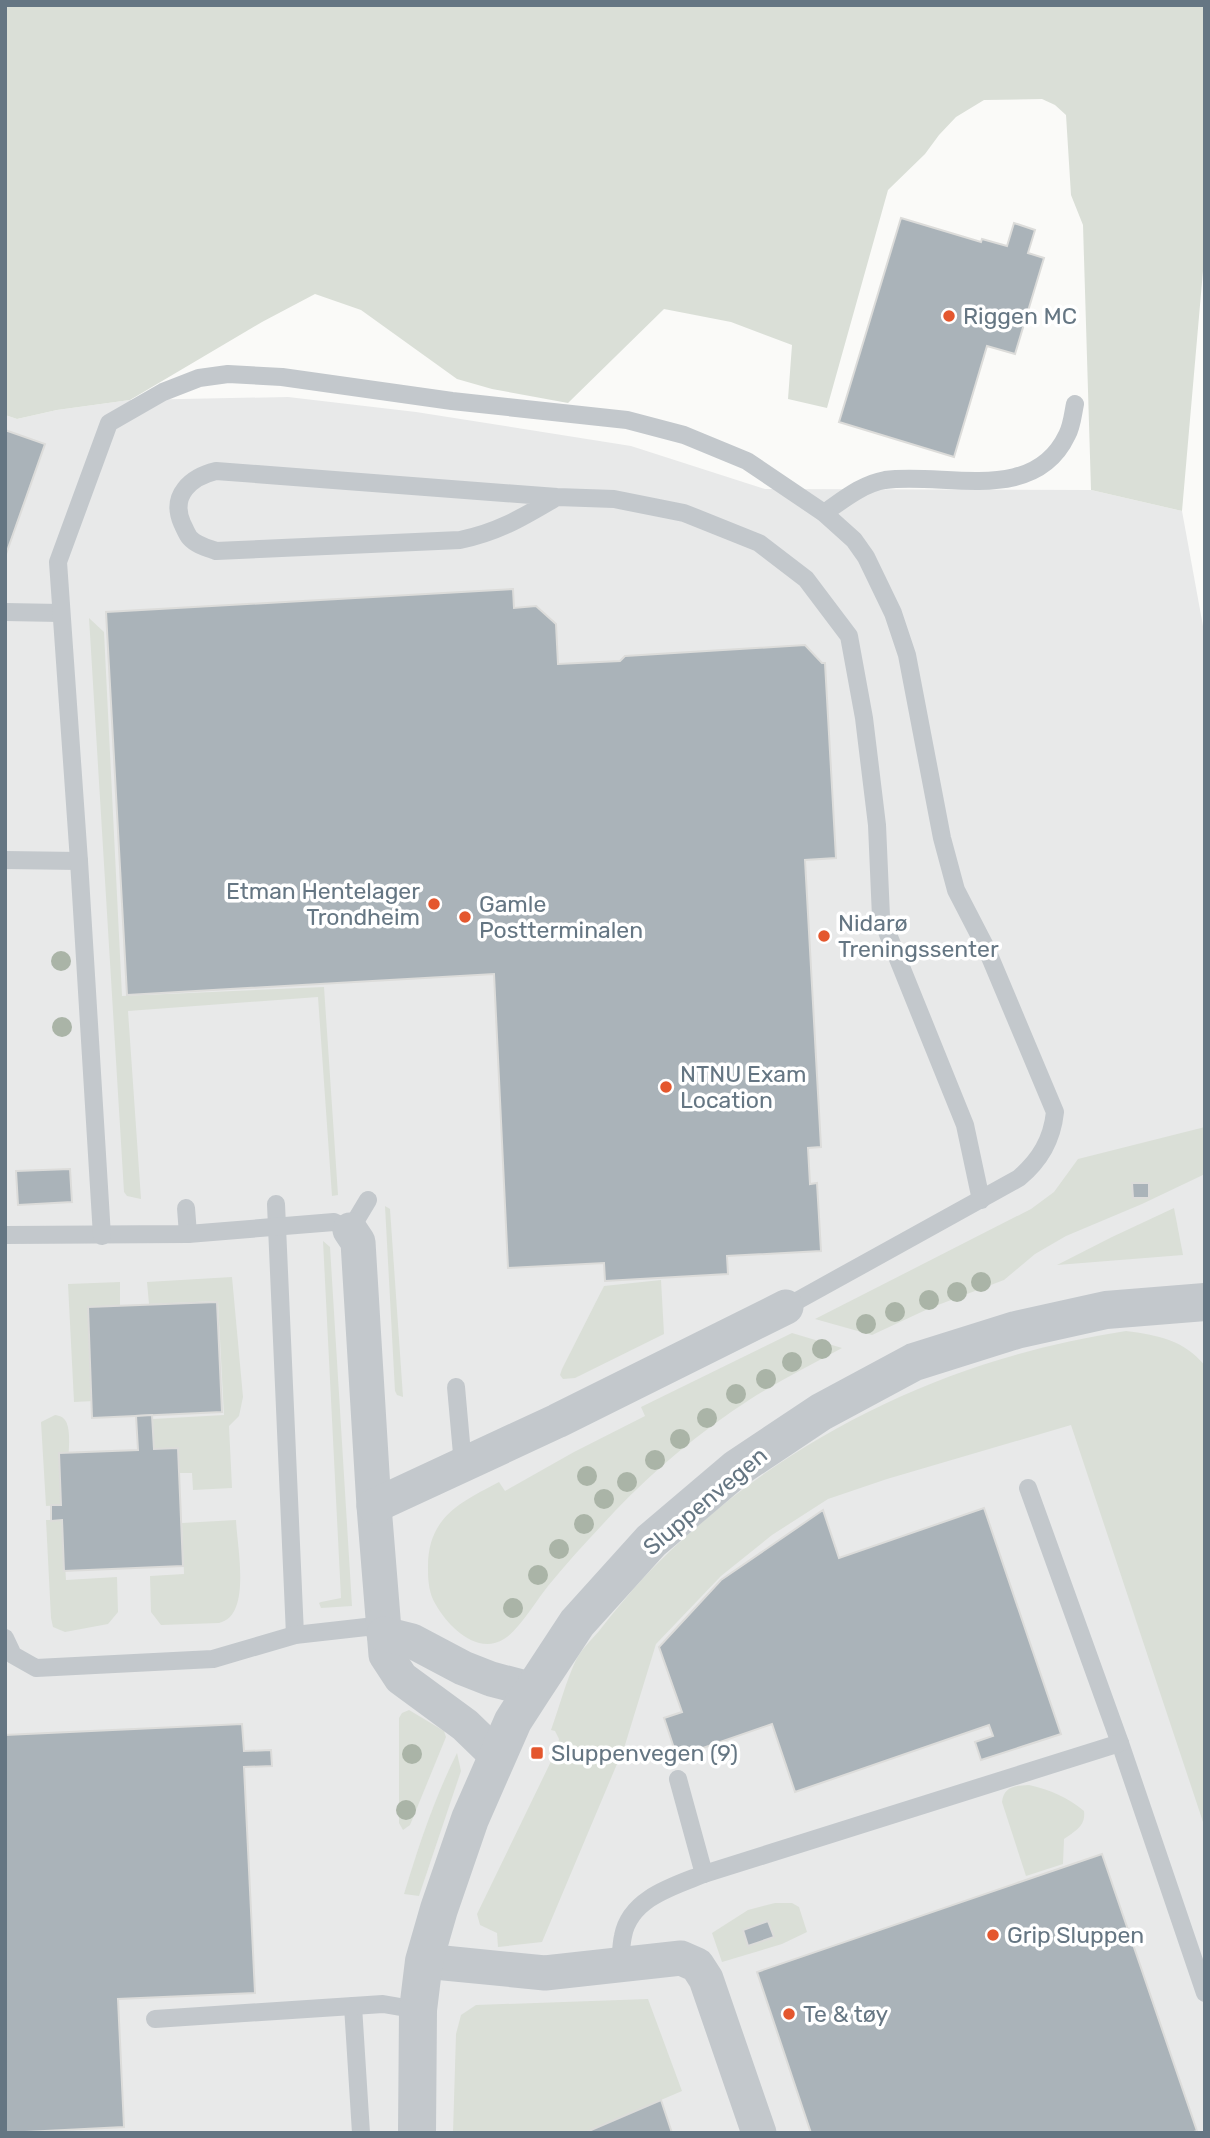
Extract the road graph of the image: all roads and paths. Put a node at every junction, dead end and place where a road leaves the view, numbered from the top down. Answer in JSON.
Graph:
{"nodes":[{"id":1,"x":1075,"y":404,"type":"dead end"},
{"id":2,"x":557,"y":497,"type":"junction"},
{"id":3,"x":824,"y":513,"type":"junction"},
{"id":4,"x":5,"y":612,"type":"edge"},
{"id":5,"x":60,"y":613,"type":"junction"},
{"id":6,"x":5,"y":860,"type":"edge"},
{"id":7,"x":79,"y":861,"type":"junction"},
{"id":8,"x":368,"y":1200,"type":"dead end"},
{"id":9,"x":981,"y":1200,"type":"junction"},
{"id":10,"x":275,"y":1204,"type":"dead end"},
{"id":11,"x":186,"y":1208,"type":"dead end"},
{"id":12,"x":276,"y":1226,"type":"junction"},
{"id":13,"x":350,"y":1230,"type":"junction"},
{"id":14,"x":188,"y":1234,"type":"junction"},
{"id":15,"x":5,"y":1235,"type":"edge"},
{"id":16,"x":102,"y":1236,"type":"junction"},
{"id":17,"x":1205,"y":1302,"type":"edge"},
{"id":18,"x":786,"y":1307,"type":"joint"},
{"id":19,"x":456,"y":1387,"type":"dead end"},
{"id":20,"x":463,"y":1465,"type":"junction"},
{"id":21,"x":1028,"y":1488,"type":"dead end"},
{"id":22,"x":374,"y":1506,"type":"junction"},
{"id":23,"x":384,"y":1629,"type":"junction"},
{"id":24,"x":295,"y":1634,"type":"junction"},
{"id":25,"x":5,"y":1638,"type":"edge"},
{"id":26,"x":533,"y":1690,"type":"junction"},
{"id":27,"x":1120,"y":1743,"type":"junction"},
{"id":28,"x":497,"y":1756,"type":"junction"},
{"id":29,"x":678,"y":1779,"type":"dead end"},
{"id":30,"x":704,"y":1874,"type":"junction"},
{"id":31,"x":424,"y":1961,"type":"junction"},
{"id":32,"x":620,"y":1964,"type":"junction"},
{"id":33,"x":1205,"y":1993,"type":"edge"},
{"id":34,"x":353,"y":2006,"type":"junction"},
{"id":35,"x":418,"y":2010,"type":"junction"},
{"id":36,"x":155,"y":2019,"type":"dead end"},
{"id":37,"x":360,"y":2133,"type":"edge"},
{"id":38,"x":417,"y":2133,"type":"edge"},
{"id":39,"x":759,"y":2133,"type":"edge"}],
"edges":[{"from":1,"to":3,"type":"lane"},
{"from":2,"to":2,"type":"lane"},
{"from":2,"to":9,"type":"lane"},
{"from":3,"to":5,"type":"lane"},
{"from":3,"to":9,"type":"lane"},
{"from":4,"to":5,"type":"lane"},
{"from":5,"to":7,"type":"lane"},
{"from":6,"to":7,"type":"lane"},
{"from":7,"to":16,"type":"lane"},
{"from":8,"to":13,"type":"lane"},
{"from":9,"to":18,"type":"lane"},
{"from":10,"to":12,"type":"lane"},
{"from":11,"to":14,"type":"lane"},
{"from":12,"to":13,"type":"lane"},
{"from":12,"to":14,"type":"lane"},
{"from":12,"to":24,"type":"lane"},
{"from":13,"to":22,"type":"street"},
{"from":14,"to":16,"type":"lane"},
{"from":15,"to":16,"type":"lane"},
{"from":17,"to":26,"type":"street","name":"Sluppenvegen"},
{"from":18,"to":20,"type":"street"},
{"from":19,"to":20,"type":"lane"},
{"from":20,"to":22,"type":"street"},
{"from":21,"to":27,"type":"lane"},
{"from":22,"to":23,"type":"street"},
{"from":23,"to":24,"type":"lane"},
{"from":23,"to":26,"type":"street"},
{"from":23,"to":28,"type":"street"},
{"from":24,"to":25,"type":"lane"},
{"from":26,"to":28,"type":"street","name":"Sluppenvegen"},
{"from":27,"to":30,"type":"lane"},
{"from":27,"to":33,"type":"lane"},
{"from":28,"to":31,"type":"street","name":"Sluppenvegen"},
{"from":29,"to":30,"type":"lane"},
{"from":30,"to":32,"type":"lane"},
{"from":31,"to":32,"type":"street"},
{"from":31,"to":35,"type":"street","name":"Sluppenvegen"},
{"from":32,"to":39,"type":"street"},
{"from":34,"to":35,"type":"lane"},
{"from":34,"to":36,"type":"lane"},
{"from":34,"to":37,"type":"lane"},
{"from":35,"to":38,"type":"street","name":"Sluppenvegen"}]}
